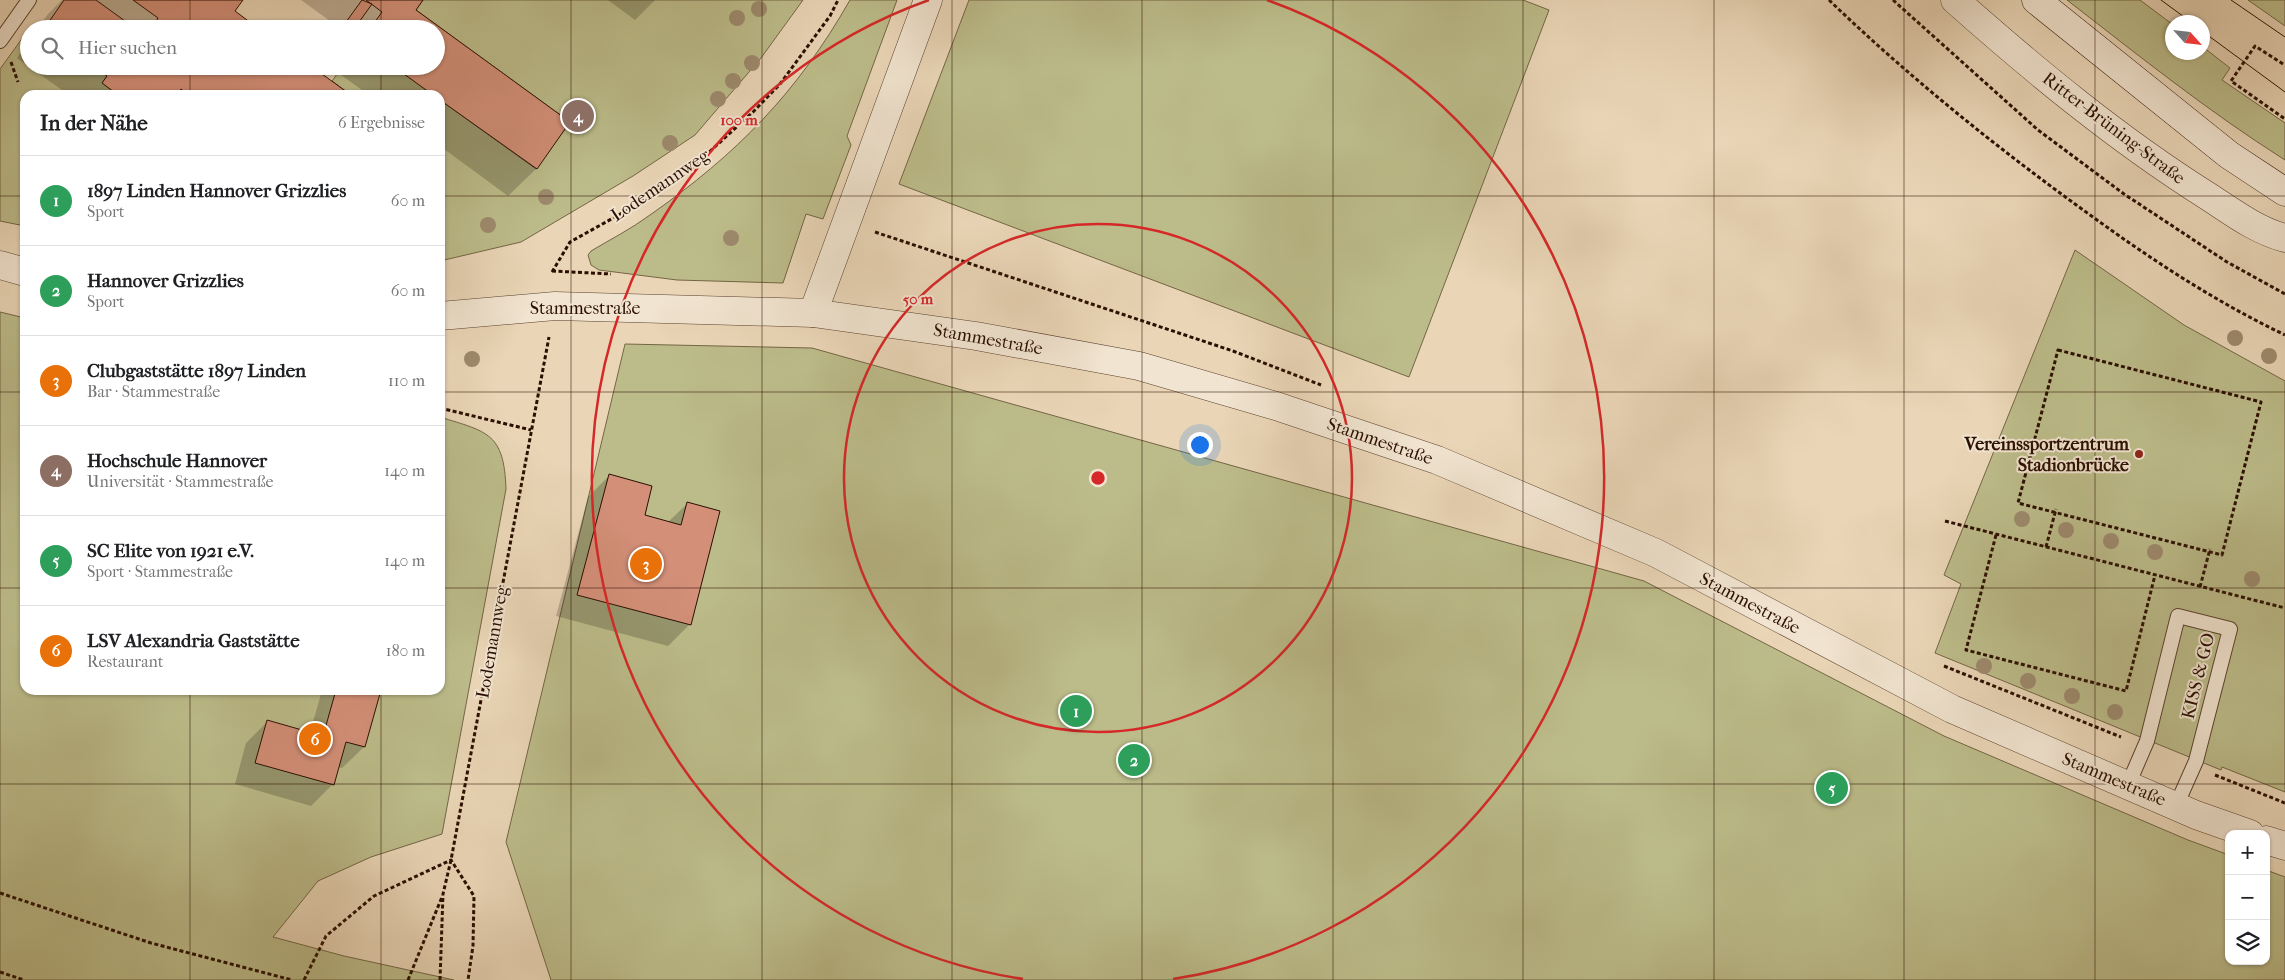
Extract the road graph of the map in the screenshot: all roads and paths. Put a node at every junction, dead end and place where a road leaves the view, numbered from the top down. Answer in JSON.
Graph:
{"nodes":[{"id":1,"x":29,"y":0,"type":"edge"},
{"id":2,"x":838,"y":0,"type":"edge"},
{"id":3,"x":928,"y":0,"type":"edge"},
{"id":4,"x":1829,"y":0,"type":"edge"},
{"id":5,"x":1893,"y":0,"type":"edge"},
{"id":6,"x":1955,"y":0,"type":"edge"},
{"id":7,"x":2036,"y":0,"type":"edge"},
{"id":8,"x":0,"y":41,"type":"edge"},
{"id":9,"x":2283,"y":64,"type":"dead end"},
{"id":10,"x":2285,"y":119,"type":"edge"},
{"id":11,"x":2285,"y":192,"type":"edge"},
{"id":12,"x":2285,"y":238,"type":"edge"},
{"id":13,"x":0,"y":265,"type":"edge"},
{"id":14,"x":20,"y":271,"type":"edge"},
{"id":15,"x":615,"y":274,"type":"dead end"},
{"id":16,"x":2285,"y":294,"type":"edge"},
{"id":17,"x":555,"y":306,"type":"junction"},
{"id":18,"x":813,"y":313,"type":"junction"},
{"id":19,"x":445,"y":316,"type":"edge"},
{"id":20,"x":2285,"y":335,"type":"edge"},
{"id":21,"x":445,"y":409,"type":"edge"},
{"id":22,"x":531,"y":430,"type":"junction"},
{"id":23,"x":2055,"y":511,"type":"junction"},
{"id":24,"x":1945,"y":521,"type":"dead end"},
{"id":25,"x":1996,"y":534,"type":"junction"},
{"id":26,"x":2046,"y":547,"type":"junction"},
{"id":27,"x":2210,"y":550,"type":"junction"},
{"id":28,"x":2155,"y":575,"type":"junction"},
{"id":29,"x":2200,"y":586,"type":"junction"},
{"id":30,"x":2285,"y":608,"type":"edge"},
{"id":31,"x":2128,"y":785,"type":"junction"},
{"id":32,"x":2176,"y":806,"type":"junction"},
{"id":33,"x":2239,"y":830,"type":"edge"},
{"id":34,"x":2270,"y":841,"type":"edge"},
{"id":35,"x":2285,"y":846,"type":"edge"},
{"id":36,"x":451,"y":860,"type":"junction"},
{"id":37,"x":0,"y":893,"type":"edge"},
{"id":38,"x":443,"y":894,"type":"junction"},
{"id":39,"x":0,"y":972,"type":"edge"},
{"id":40,"x":440,"y":979,"type":"edge"},
{"id":41,"x":24,"y":980,"type":"edge"},
{"id":42,"x":292,"y":980,"type":"edge"},
{"id":43,"x":304,"y":980,"type":"edge"},
{"id":44,"x":408,"y":980,"type":"edge"},
{"id":45,"x":468,"y":980,"type":"edge"}],
"edges":[{"from":1,"to":8,"type":"lane"},
{"from":2,"to":15,"type":"path","name":"Lodemannweg"},
{"from":3,"to":18,"type":"street"},
{"from":4,"to":20,"type":"path"},
{"from":5,"to":16,"type":"path"},
{"from":6,"to":12,"type":"street","name":"Ritter-Brüning-Straße"},
{"from":7,"to":11,"type":"street"},
{"from":9,"to":10,"type":"path"},
{"from":13,"to":14,"type":"street"},
{"from":17,"to":18,"type":"street","name":"Stammestraße"},
{"from":17,"to":19,"type":"street","name":"Stammestraße"},
{"from":17,"to":22,"type":"path","name":"Lodemannweg"},
{"from":18,"to":31,"type":"street","name":"Stammestraße"},
{"from":21,"to":22,"type":"path"},
{"from":22,"to":36,"type":"path","name":"Lodemannweg"},
{"from":23,"to":26,"type":"path"},
{"from":23,"to":27,"type":"path"},
{"from":23,"to":27,"type":"path"},
{"from":24,"to":25,"type":"path"},
{"from":25,"to":26,"type":"path"},
{"from":25,"to":28,"type":"path"},
{"from":26,"to":28,"type":"path"},
{"from":27,"to":29,"type":"path"},
{"from":28,"to":29,"type":"path"},
{"from":29,"to":30,"type":"path"},
{"from":31,"to":32,"type":"street","name":"Stammestraße"},
{"from":31,"to":32,"type":"lane","name":"KISS & GO"},
{"from":32,"to":33,"type":"street","name":"Stammestraße"},
{"from":34,"to":35,"type":"street"},
{"from":36,"to":38,"type":"path","name":"Lodemannweg"},
{"from":36,"to":43,"type":"path"},
{"from":36,"to":45,"type":"path"},
{"from":37,"to":42,"type":"path"},
{"from":38,"to":40,"type":"path","name":"Lodemannweg"},
{"from":38,"to":44,"type":"path"},
{"from":39,"to":41,"type":"path"}]}
